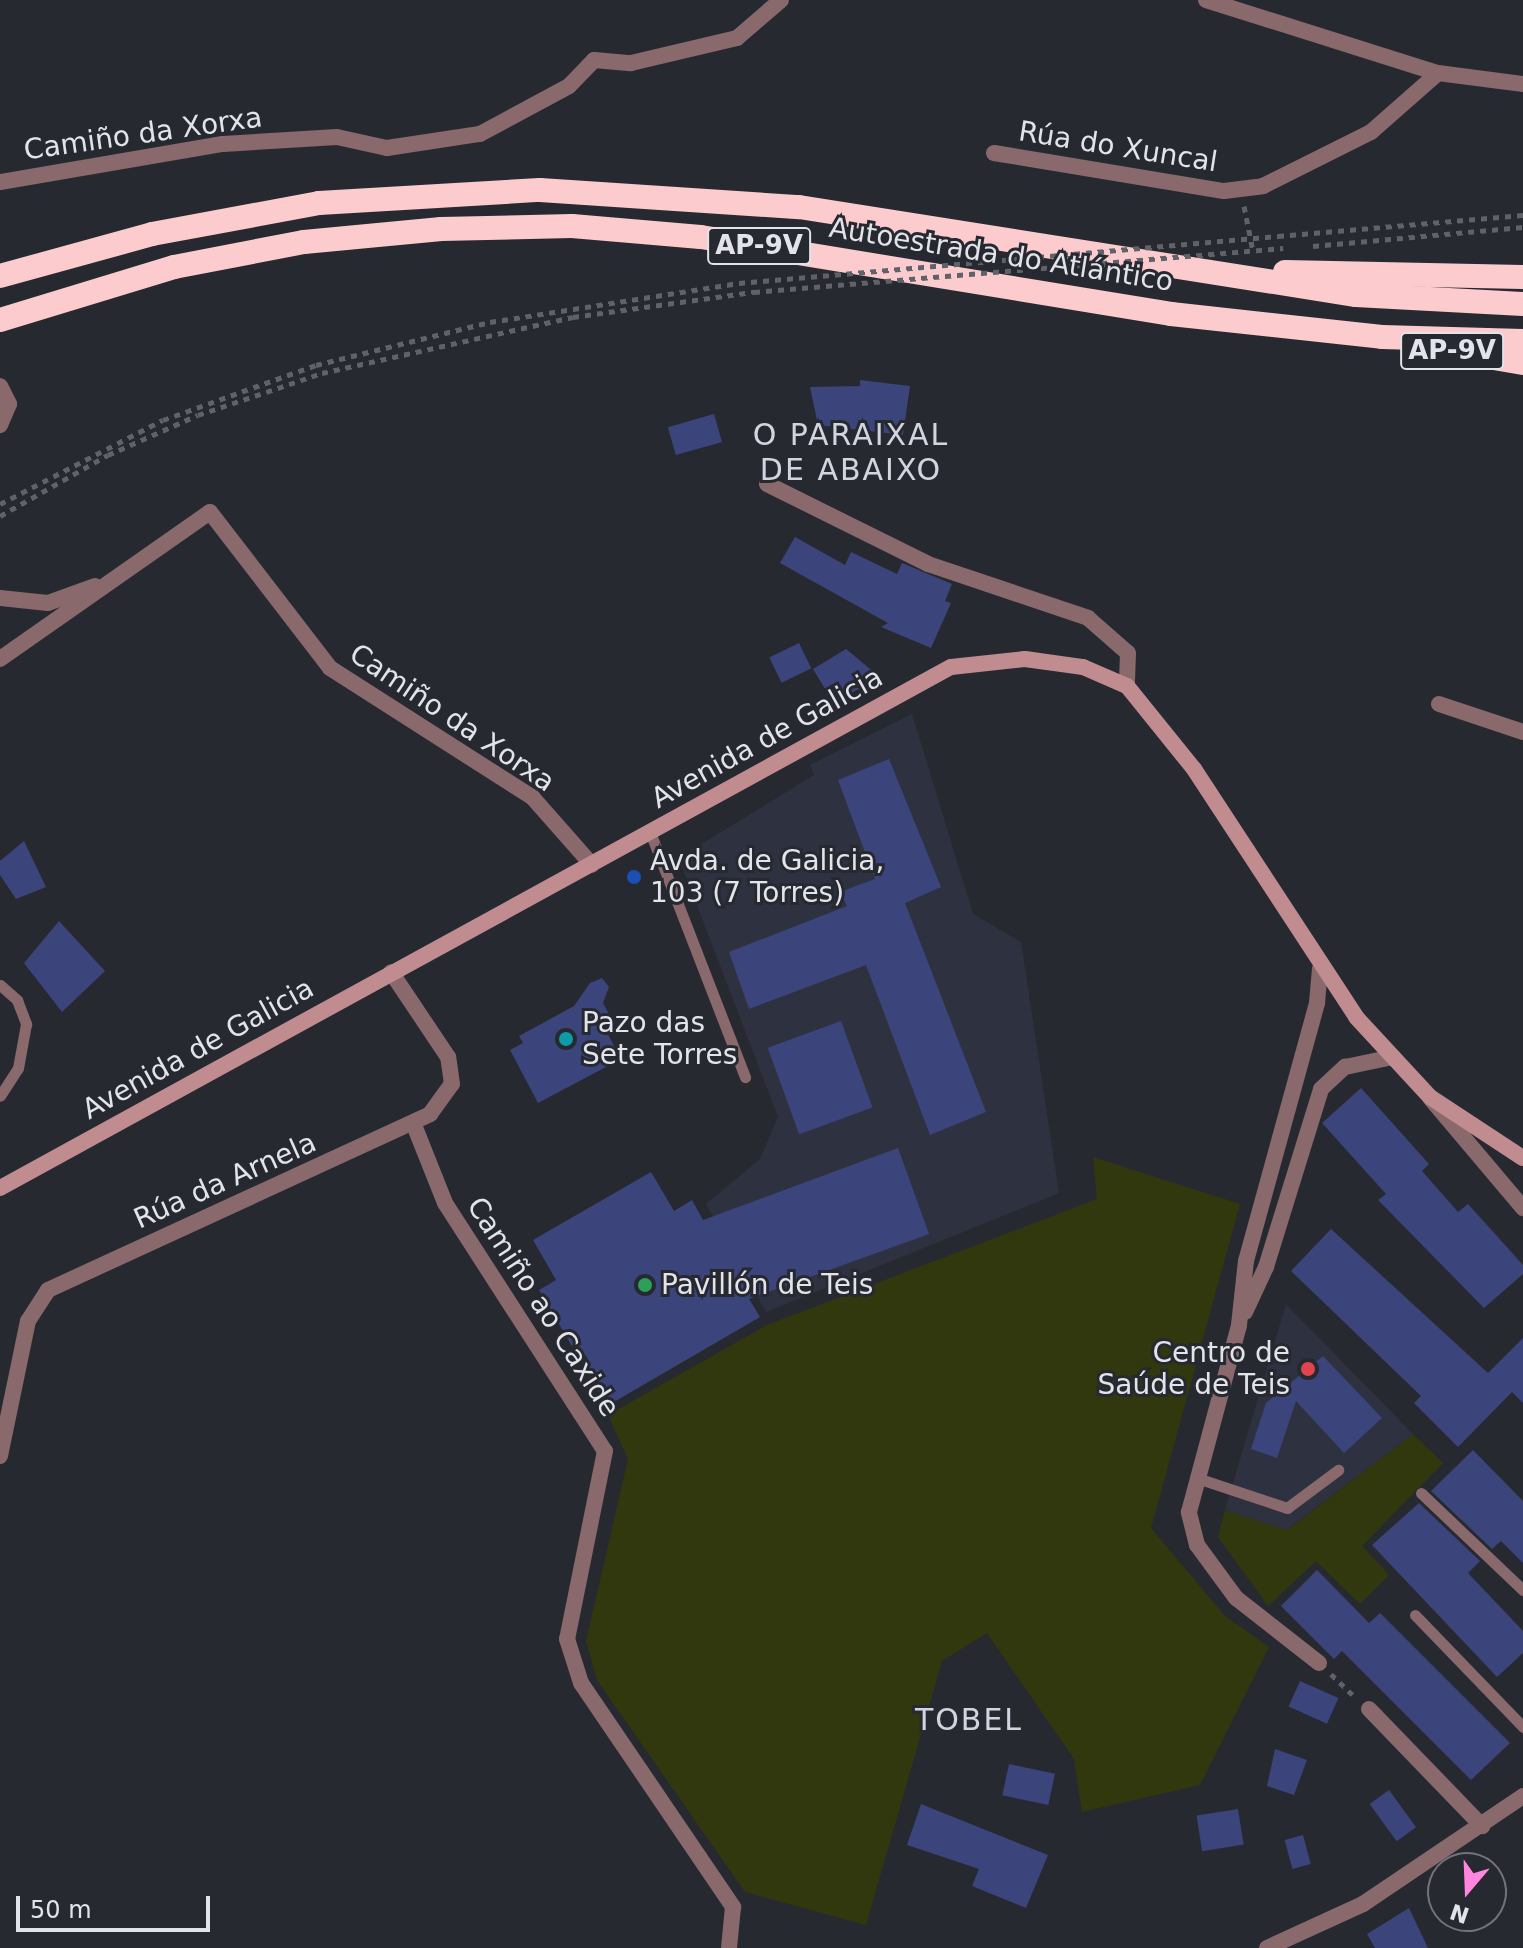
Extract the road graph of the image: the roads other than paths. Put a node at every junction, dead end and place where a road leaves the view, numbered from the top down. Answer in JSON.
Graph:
{"nodes":[{"id":1,"x":781,"y":0,"type":"edge"},
{"id":2,"x":1206,"y":0,"type":"edge"},
{"id":3,"x":1438,"y":73,"type":"junction"},
{"id":4,"x":1523,"y":84,"type":"edge"},
{"id":5,"x":994,"y":153,"type":"dead end"},
{"id":6,"x":0,"y":182,"type":"edge"},
{"id":7,"x":1181,"y":269,"type":"junction"},
{"id":8,"x":0,"y":276,"type":"edge"},
{"id":9,"x":1523,"y":277,"type":"edge"},
{"id":10,"x":1523,"y":304,"type":"edge"},
{"id":11,"x":0,"y":320,"type":"edge"},
{"id":12,"x":1382,"y":337,"type":"junction"},
{"id":13,"x":1523,"y":341,"type":"edge"},
{"id":14,"x":1523,"y":363,"type":"edge"},
{"id":15,"x":0,"y":386,"type":"edge"},
{"id":16,"x":0,"y":425,"type":"edge"},
{"id":17,"x":767,"y":484,"type":"dead end"},
{"id":18,"x":115,"y":578,"type":"junction"},
{"id":19,"x":0,"y":598,"type":"edge"},
{"id":20,"x":0,"y":659,"type":"edge"},
{"id":21,"x":1127,"y":686,"type":"junction"},
{"id":22,"x":1439,"y":704,"type":"dead end"},
{"id":23,"x":1523,"y":732,"type":"edge"},
{"id":24,"x":650,"y":832,"type":"junction"},
{"id":25,"x":592,"y":865,"type":"junction"},
{"id":26,"x":1320,"y":968,"type":"junction"},
{"id":27,"x":391,"y":972,"type":"junction"},
{"id":28,"x":0,"y":985,"type":"edge"},
{"id":29,"x":1393,"y":1057,"type":"junction"},
{"id":30,"x":745,"y":1077,"type":"dead end"},
{"id":31,"x":0,"y":1096,"type":"edge"},
{"id":32,"x":1430,"y":1097,"type":"junction"},
{"id":33,"x":414,"y":1125,"type":"junction"},
{"id":34,"x":1523,"y":1158,"type":"edge"},
{"id":35,"x":1,"y":1186,"type":"edge"},
{"id":36,"x":1523,"y":1208,"type":"edge"},
{"id":37,"x":1239,"y":1325,"type":"junction"},
{"id":38,"x":0,"y":1456,"type":"edge"},
{"id":39,"x":1338,"y":1470,"type":"dead end"},
{"id":40,"x":1197,"y":1478,"type":"junction"},
{"id":41,"x":1421,"y":1493,"type":"dead end"},
{"id":42,"x":1523,"y":1590,"type":"edge"},
{"id":43,"x":1415,"y":1615,"type":"dead end"},
{"id":44,"x":1319,"y":1663,"type":"road end"},
{"id":45,"x":1369,"y":1709,"type":"road end"},
{"id":46,"x":1523,"y":1727,"type":"edge"},
{"id":47,"x":1523,"y":1796,"type":"edge"},
{"id":48,"x":1482,"y":1826,"type":"junction"},
{"id":49,"x":729,"y":1948,"type":"edge"},
{"id":50,"x":1267,"y":1948,"type":"edge"}],
"edges":[{"from":1,"to":6,"type":"street","name":"Camiño da Xorxa"},
{"from":2,"to":3,"type":"street"},
{"from":3,"to":4,"type":"street"},
{"from":3,"to":5,"type":"street","name":"Rúa do Xuncal"},
{"from":7,"to":8,"type":"highway","name":"Autoestrada do Atlántico","number":"AP-9V"},
{"from":7,"to":9,"type":"highway","number":"AP-9V"},
{"from":7,"to":10,"type":"highway","name":"Autoestrada do Atlántico","number":"AP-9V"},
{"from":11,"to":12,"type":"highway","name":"Autoestrada do Atlántico","number":"AP-9V"},
{"from":12,"to":13,"type":"highway","name":"Autoestrada do Atlántico","number":"AP-9V"},
{"from":12,"to":14,"type":"highway","number":"AP-9V"},
{"from":15,"to":16,"type":"street"},
{"from":17,"to":21,"type":"street"},
{"from":18,"to":19,"type":"street","name":"Camiño da Xorxa"},
{"from":18,"to":20,"type":"street","name":"Camiño da Xorxa"},
{"from":18,"to":25,"type":"street","name":"Camiño da Xorxa"},
{"from":21,"to":24,"type":"main road","name":"Avenida de Galicia"},
{"from":21,"to":26,"type":"main road","name":"Avenida de Galicia"},
{"from":22,"to":23,"type":"street"},
{"from":24,"to":25,"type":"main road","name":"Avenida de Galicia"},
{"from":24,"to":30,"type":"lane"},
{"from":25,"to":27,"type":"main road","name":"Avenida de Galicia"},
{"from":26,"to":29,"type":"main road","name":"Avenida de Galicia"},
{"from":26,"to":37,"type":"street"},
{"from":27,"to":33,"type":"street","name":"Rúa da Arnela"},
{"from":27,"to":35,"type":"main road","name":"Avenida de Galicia"},
{"from":28,"to":31,"type":"lane"},
{"from":29,"to":32,"type":"main road","name":"Avenida de Galicia"},
{"from":29,"to":37,"type":"street"},
{"from":32,"to":34,"type":"main road","name":"Avenida de Galicia"},
{"from":32,"to":36,"type":"street","name":"Avenida de Galicia"},
{"from":33,"to":38,"type":"street","name":"Rúa da Arnela"},
{"from":33,"to":49,"type":"street","name":"Camiño ao Caxide"},
{"from":37,"to":40,"type":"street"},
{"from":39,"to":40,"type":"lane"},
{"from":40,"to":44,"type":"street"},
{"from":41,"to":42,"type":"lane"},
{"from":43,"to":46,"type":"lane"},
{"from":45,"to":48,"type":"street"},
{"from":47,"to":48,"type":"street"},
{"from":48,"to":50,"type":"street"}]}
